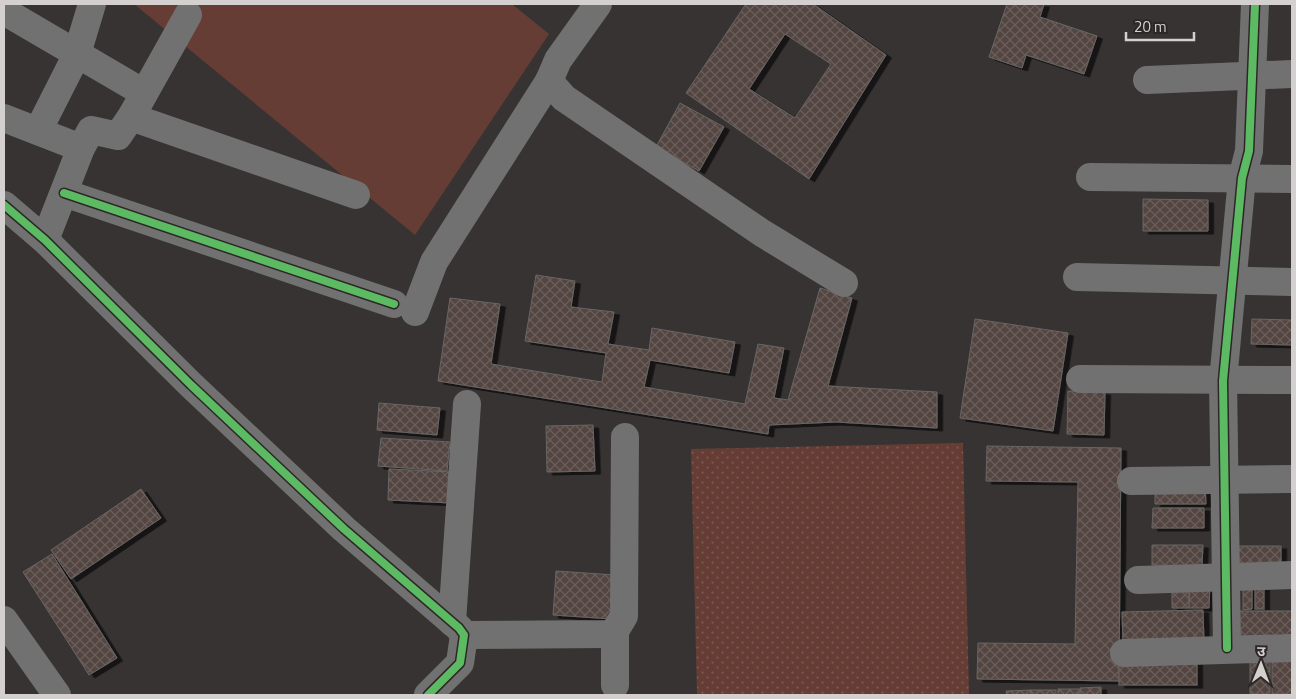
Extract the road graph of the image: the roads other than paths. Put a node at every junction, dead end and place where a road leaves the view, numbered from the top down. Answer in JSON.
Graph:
{"nodes":[{"id":1,"x":92,"y":4,"type":"edge"},
{"id":2,"x":598,"y":4,"type":"edge"},
{"id":3,"x":1255,"y":4,"type":"edge"},
{"id":4,"x":4,"y":11,"type":"edge"},
{"id":5,"x":188,"y":14,"type":"dead end"},
{"id":6,"x":77,"y":54,"type":"junction"},
{"id":7,"x":1252,"y":74,"type":"junction"},
{"id":8,"x":1292,"y":74,"type":"edge"},
{"id":9,"x":1147,"y":80,"type":"dead end"},
{"id":10,"x":549,"y":81,"type":"junction"},
{"id":11,"x":144,"y":93,"type":"junction"},
{"id":12,"x":131,"y":117,"type":"junction"},
{"id":13,"x":4,"y":118,"type":"edge"},
{"id":14,"x":38,"y":132,"type":"junction"},
{"id":15,"x":81,"y":148,"type":"junction"},
{"id":16,"x":1090,"y":177,"type":"dead end"},
{"id":17,"x":1242,"y":178,"type":"junction"},
{"id":18,"x":1292,"y":179,"type":"edge"},
{"id":19,"x":64,"y":193,"type":"junction"},
{"id":20,"x":356,"y":195,"type":"dead end"},
{"id":21,"x":4,"y":205,"type":"edge"},
{"id":22,"x":45,"y":240,"type":"junction"},
{"id":23,"x":1077,"y":277,"type":"dead end"},
{"id":24,"x":1231,"y":279,"type":"junction"},
{"id":25,"x":1292,"y":282,"type":"edge"},
{"id":26,"x":844,"y":283,"type":"dead end"},
{"id":27,"x":1080,"y":379,"type":"dead end"},
{"id":28,"x":1292,"y":380,"type":"edge"},
{"id":29,"x":1222,"y":381,"type":"junction"},
{"id":30,"x":467,"y":404,"type":"dead end"},
{"id":31,"x":625,"y":437,"type":"dead end"},
{"id":32,"x":1223,"y":479,"type":"junction"},
{"id":33,"x":1292,"y":479,"type":"edge"},
{"id":34,"x":1131,"y":482,"type":"dead end"},
{"id":35,"x":1292,"y":575,"type":"edge"},
{"id":36,"x":1225,"y":578,"type":"junction"},
{"id":37,"x":1138,"y":580,"type":"dead end"},
{"id":38,"x":4,"y":620,"type":"edge"},
{"id":39,"x":458,"y":628,"type":"junction"},
{"id":40,"x":615,"y":631,"type":"junction"},
{"id":41,"x":1227,"y":648,"type":"junction"},
{"id":42,"x":1292,"y":648,"type":"edge"},
{"id":43,"x":1124,"y":652,"type":"dead end"},
{"id":44,"x":615,"y":685,"type":"dead end"},
{"id":45,"x":57,"y":695,"type":"edge"},
{"id":46,"x":428,"y":695,"type":"edge"}],
"edges":[{"from":1,"to":6,"type":"street"},
{"from":2,"to":10,"type":"street"},
{"from":3,"to":7,"type":"street"},
{"from":4,"to":6,"type":"street"},
{"from":5,"to":11,"type":"street"},
{"from":6,"to":11,"type":"street"},
{"from":6,"to":14,"type":"street"},
{"from":7,"to":8,"type":"street"},
{"from":7,"to":9,"type":"street"},
{"from":7,"to":17,"type":"street"},
{"from":10,"to":19,"type":"street"},
{"from":10,"to":26,"type":"street"},
{"from":11,"to":12,"type":"street"},
{"from":12,"to":15,"type":"street"},
{"from":12,"to":20,"type":"street"},
{"from":13,"to":14,"type":"street"},
{"from":14,"to":15,"type":"street"},
{"from":15,"to":19,"type":"street"},
{"from":16,"to":17,"type":"street"},
{"from":17,"to":18,"type":"street"},
{"from":17,"to":24,"type":"street"},
{"from":19,"to":22,"type":"street"},
{"from":21,"to":22,"type":"street"},
{"from":22,"to":39,"type":"street"},
{"from":23,"to":24,"type":"street"},
{"from":24,"to":25,"type":"street"},
{"from":24,"to":29,"type":"street"},
{"from":27,"to":29,"type":"street"},
{"from":28,"to":29,"type":"street"},
{"from":29,"to":32,"type":"street"},
{"from":30,"to":39,"type":"street"},
{"from":31,"to":40,"type":"street"},
{"from":32,"to":33,"type":"street"},
{"from":32,"to":34,"type":"street"},
{"from":32,"to":36,"type":"street"},
{"from":35,"to":36,"type":"street"},
{"from":36,"to":37,"type":"street"},
{"from":36,"to":41,"type":"street"},
{"from":38,"to":45,"type":"street"},
{"from":39,"to":40,"type":"street"},
{"from":39,"to":46,"type":"street"},
{"from":40,"to":44,"type":"street"},
{"from":41,"to":42,"type":"street"},
{"from":41,"to":43,"type":"street"}]}
